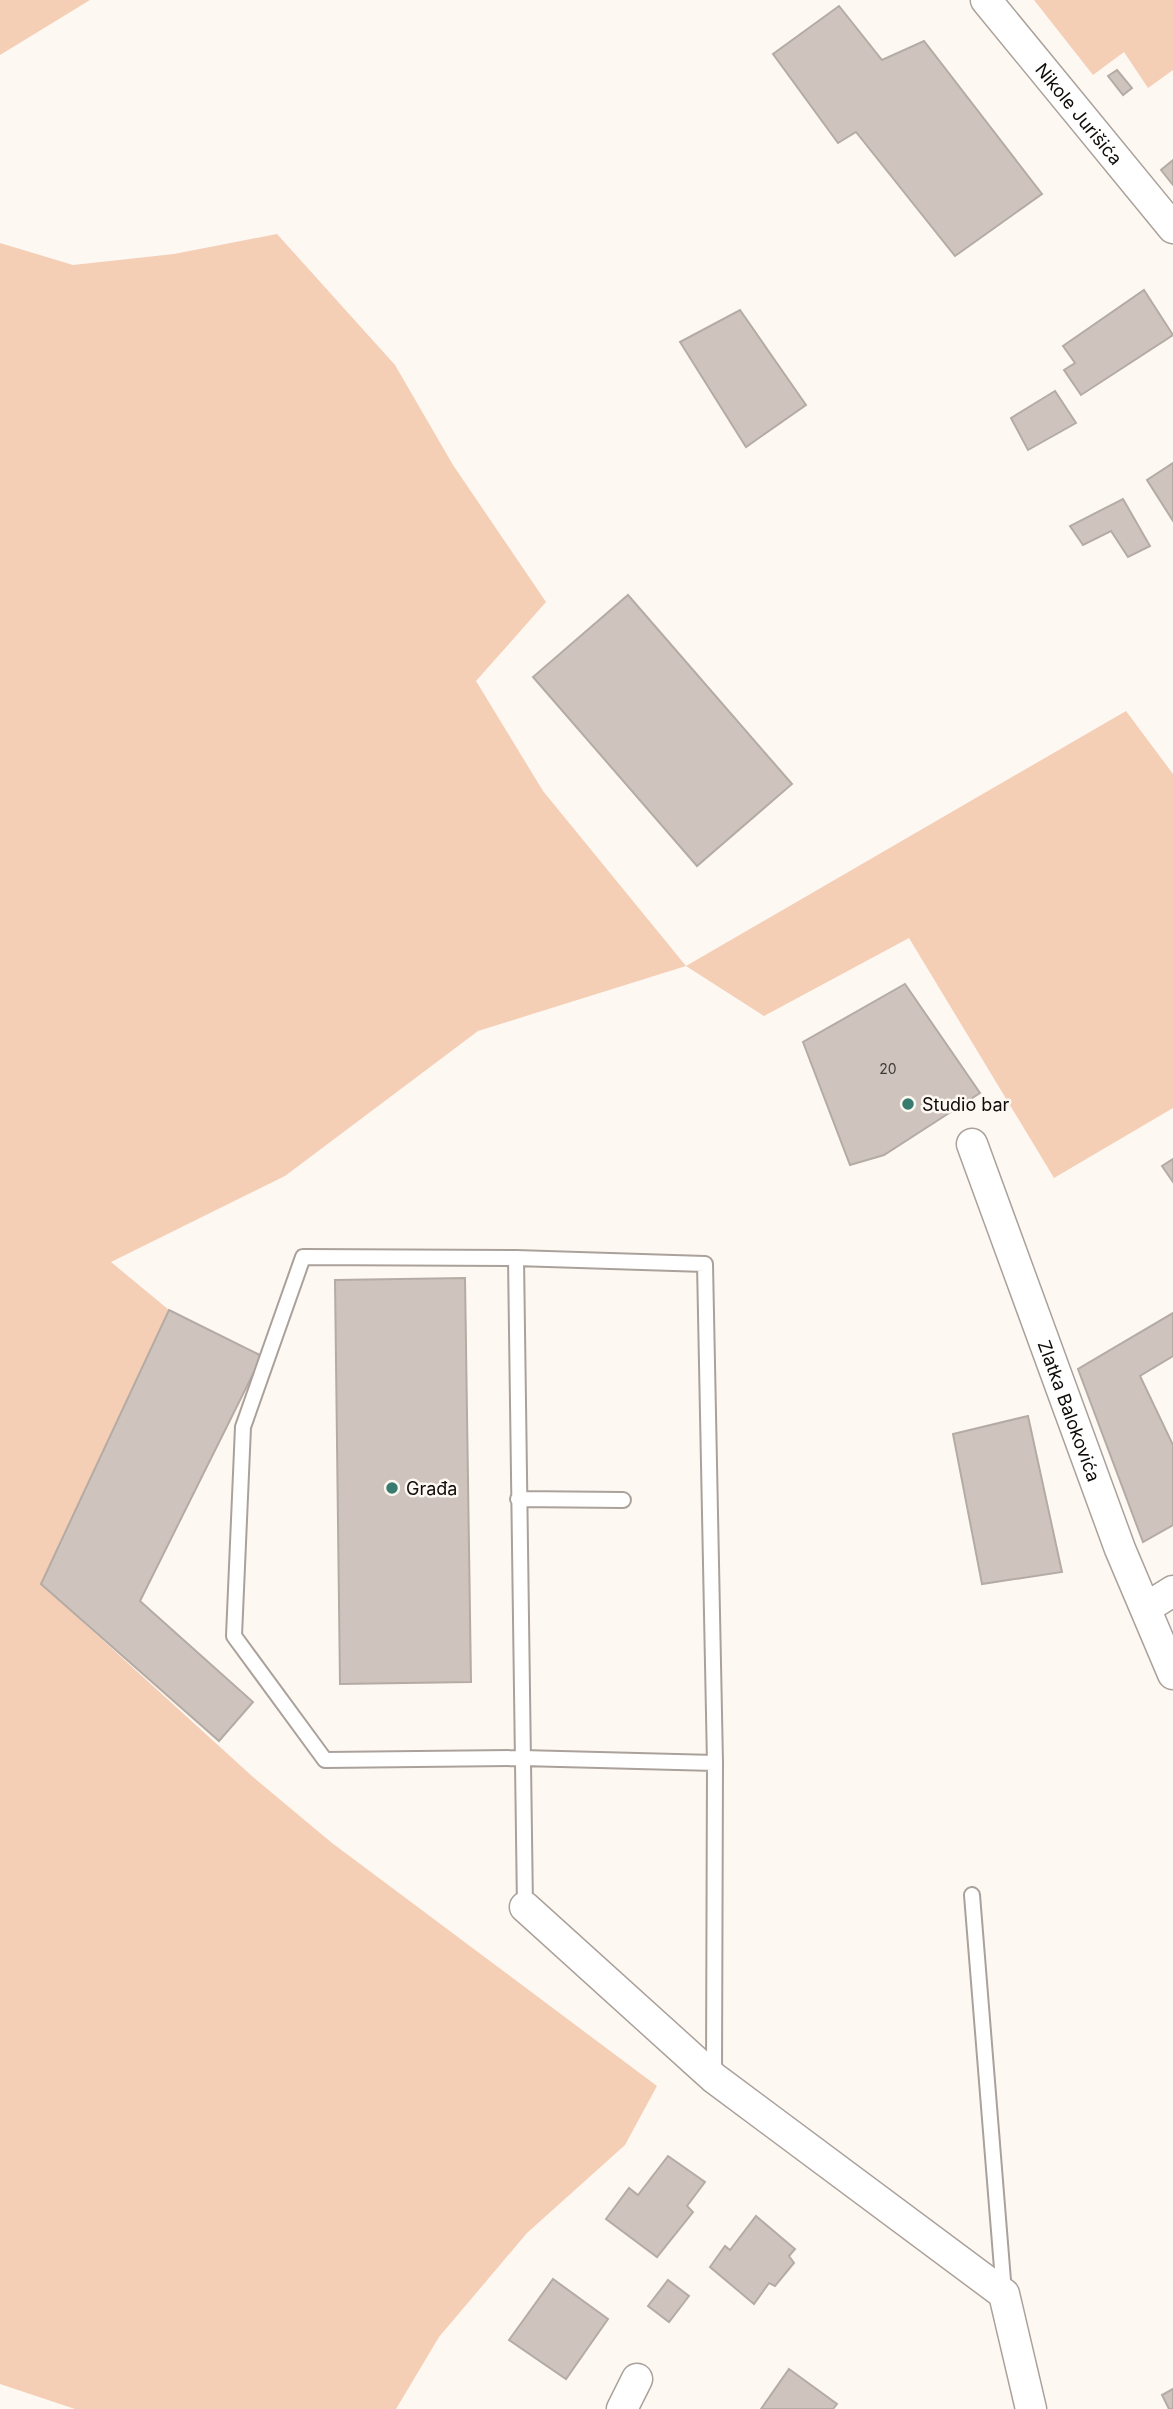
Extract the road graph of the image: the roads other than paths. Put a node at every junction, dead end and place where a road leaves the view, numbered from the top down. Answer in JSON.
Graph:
{"nodes":[{"id":1,"x":986,"y":0,"type":"edge"},
{"id":2,"x":1173,"y":228,"type":"edge"},
{"id":3,"x":972,"y":1144,"type":"dead end"},
{"id":4,"x":516,"y":1258,"type":"junction"},
{"id":5,"x":517,"y":1499,"type":"junction"},
{"id":6,"x":623,"y":1500,"type":"dead end"},
{"id":7,"x":1173,"y":1591,"type":"edge"},
{"id":8,"x":1146,"y":1608,"type":"junction"},
{"id":9,"x":1173,"y":1674,"type":"edge"},
{"id":10,"x":522,"y":1758,"type":"junction"},
{"id":11,"x":715,"y":1763,"type":"junction"},
{"id":12,"x":972,"y":1895,"type":"dead end"},
{"id":13,"x":525,"y":1907,"type":"joint"},
{"id":14,"x":714,"y":2078,"type":"junction"},
{"id":15,"x":1004,"y":2294,"type":"junction"},
{"id":16,"x":637,"y":2379,"type":"dead end"},
{"id":17,"x":622,"y":2409,"type":"edge"},
{"id":18,"x":1031,"y":2409,"type":"edge"}],
"edges":[{"from":1,"to":2,"type":"street","name":"Nikole Jurišića"},
{"from":3,"to":8,"type":"street","name":"Zlatka Balokovića"},
{"from":4,"to":5,"type":"lane"},
{"from":4,"to":10,"type":"lane"},
{"from":4,"to":11,"type":"lane"},
{"from":5,"to":6,"type":"lane"},
{"from":5,"to":10,"type":"lane"},
{"from":7,"to":8,"type":"street"},
{"from":8,"to":9,"type":"street","name":"Zlatka Balokovića"},
{"from":10,"to":11,"type":"lane"},
{"from":10,"to":13,"type":"lane"},
{"from":11,"to":14,"type":"lane"},
{"from":12,"to":15,"type":"lane"},
{"from":13,"to":14,"type":"street"},
{"from":14,"to":15,"type":"street"},
{"from":15,"to":18,"type":"street"},
{"from":16,"to":17,"type":"street"}]}
